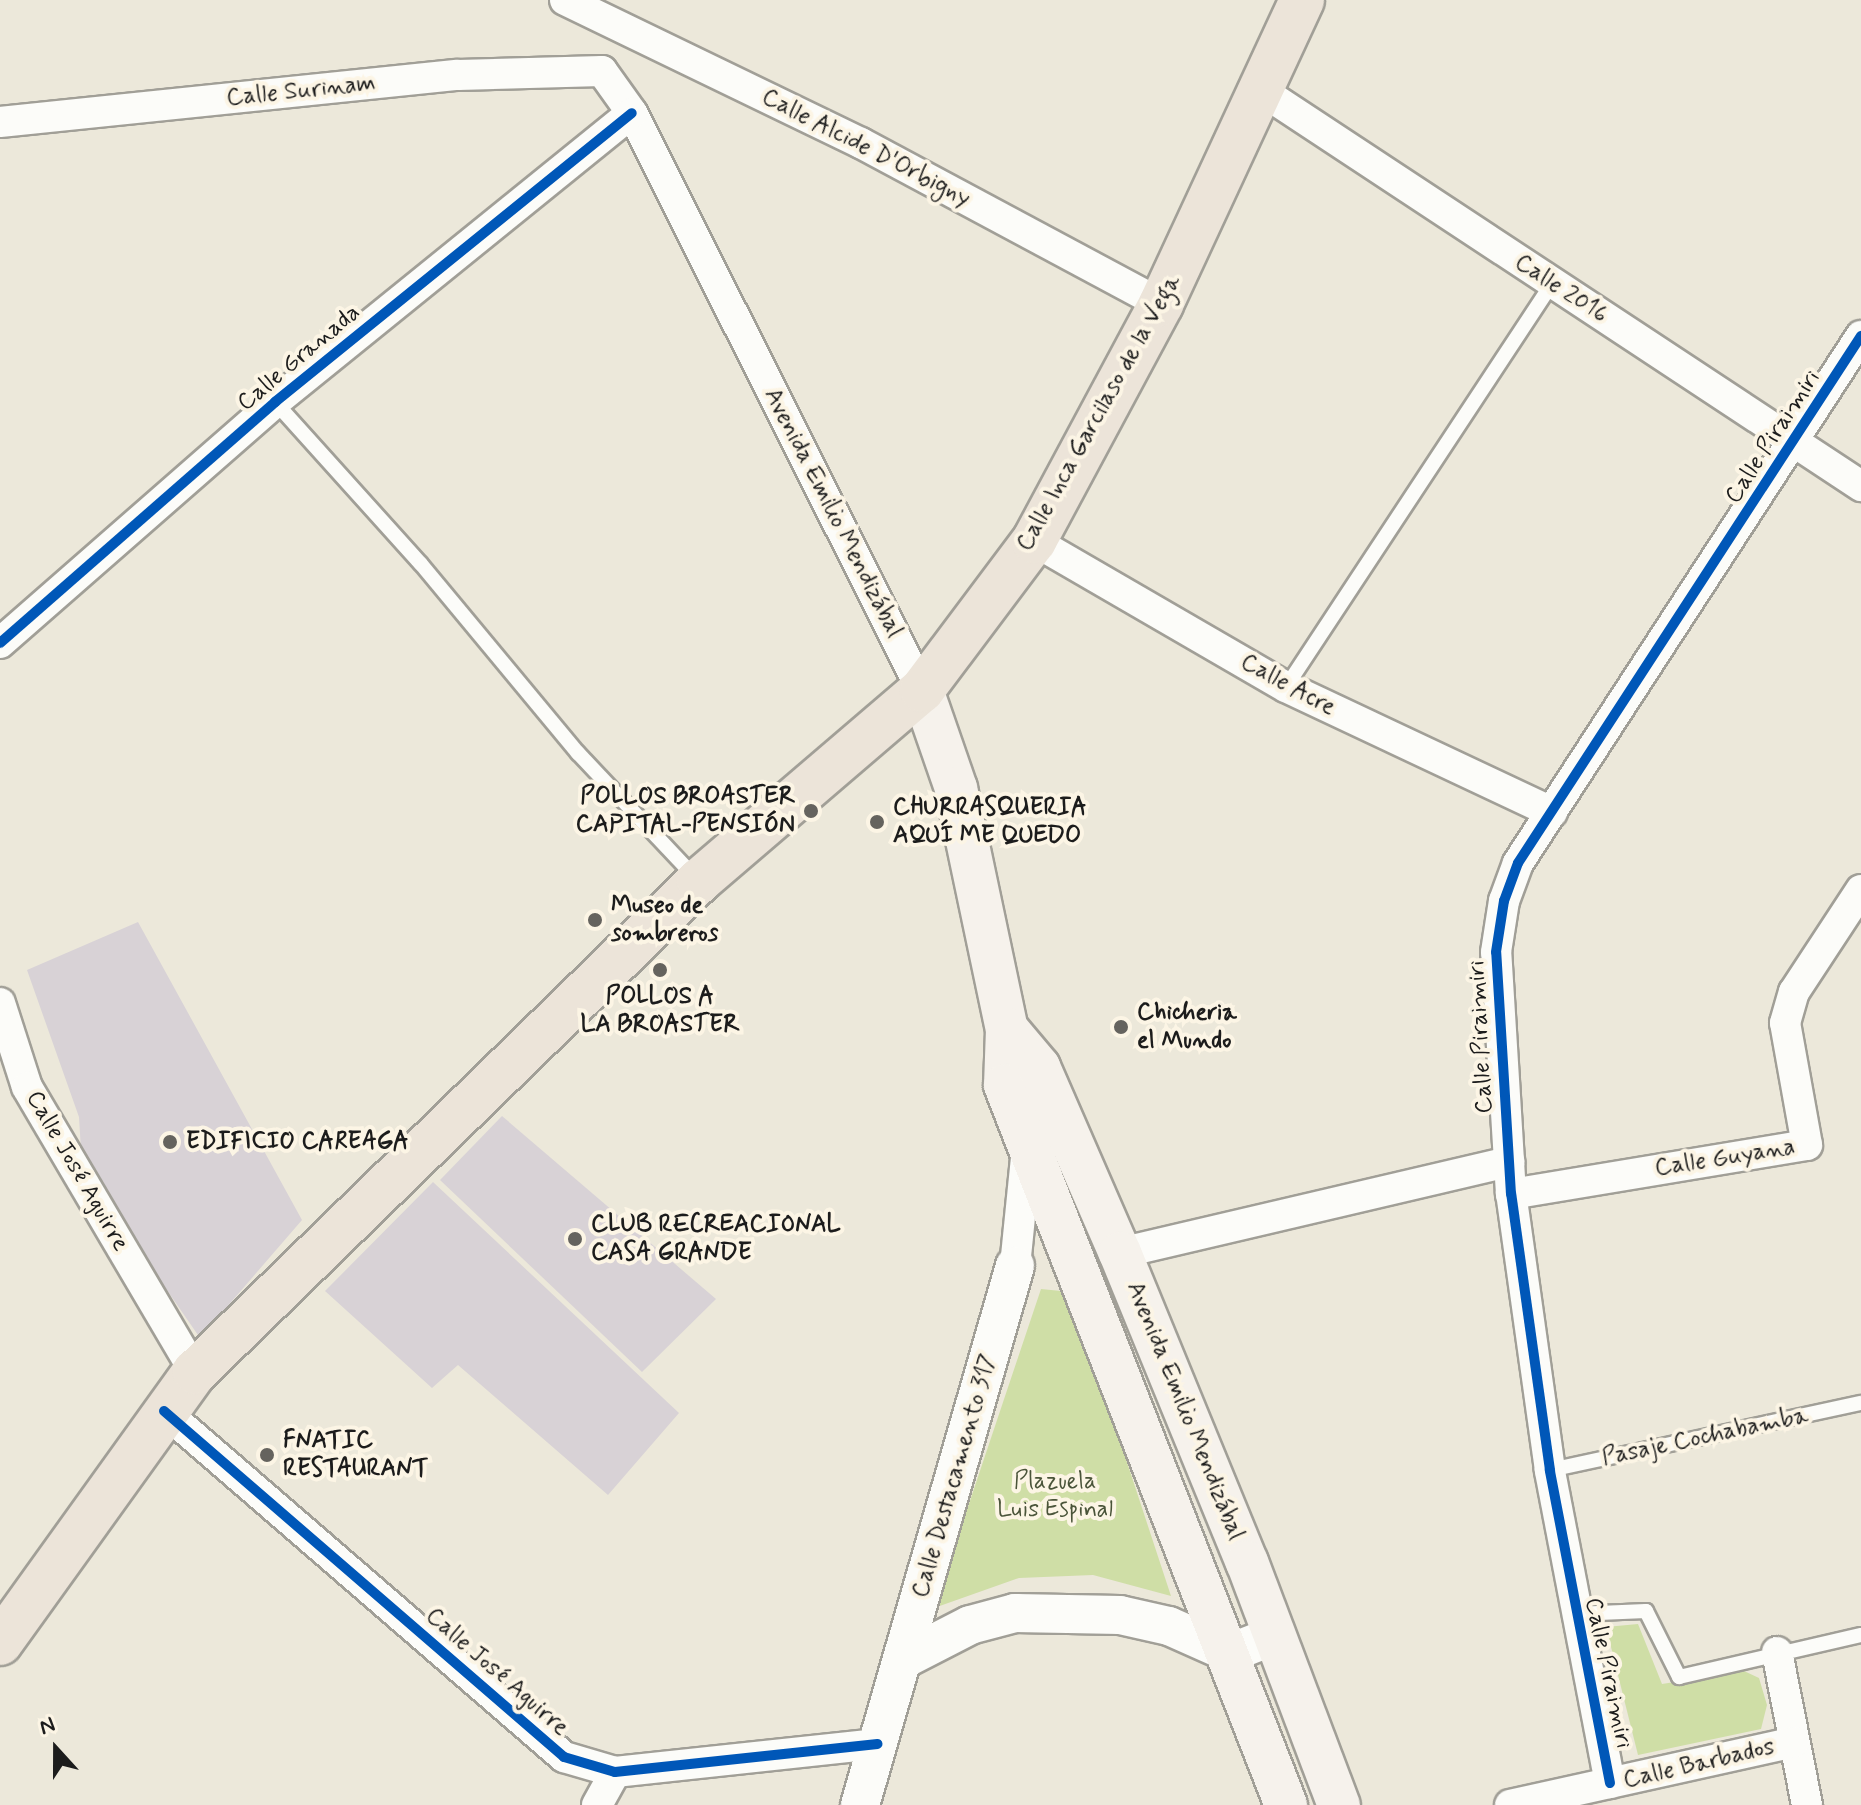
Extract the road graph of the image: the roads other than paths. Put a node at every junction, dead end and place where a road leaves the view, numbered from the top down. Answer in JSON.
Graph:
{"nodes":[{"id":1,"x":565,"y":0,"type":"edge"},
{"id":2,"x":1302,"y":0,"type":"edge"},
{"id":3,"x":623,"y":27,"type":"junction"},
{"id":4,"x":602,"y":71,"type":"junction"},
{"id":5,"x":1262,"y":91,"type":"junction"},
{"id":6,"x":632,"y":113,"type":"junction"},
{"id":7,"x":0,"y":122,"type":"edge"},
{"id":8,"x":1552,"y":283,"type":"junction"},
{"id":9,"x":1161,"y":304,"type":"junction"},
{"id":10,"x":1861,"y":336,"type":"edge"},
{"id":11,"x":275,"y":402,"type":"junction"},
{"id":12,"x":1794,"y":442,"type":"junction"},
{"id":13,"x":1861,"y":486,"type":"edge"},
{"id":14,"x":1034,"y":541,"type":"junction"},
{"id":15,"x":0,"y":643,"type":"edge"},
{"id":16,"x":1286,"y":687,"type":"junction"},
{"id":17,"x":922,"y":690,"type":"junction"},
{"id":18,"x":1552,"y":812,"type":"junction"},
{"id":19,"x":699,"y":881,"type":"junction"},
{"id":20,"x":1861,"y":890,"type":"edge"},
{"id":21,"x":0,"y":1003,"type":"edge"},
{"id":22,"x":1007,"y":1029,"type":"junction"},
{"id":23,"x":1028,"y":1142,"type":"junction"},
{"id":24,"x":1509,"y":1162,"type":"junction"},
{"id":25,"x":1511,"y":1194,"type":"junction"},
{"id":26,"x":1120,"y":1253,"type":"junction"},
{"id":27,"x":1015,"y":1266,"type":"joint"},
{"id":28,"x":195,"y":1372,"type":"junction"},
{"id":29,"x":1861,"y":1403,"type":"edge"},
{"id":30,"x":164,"y":1411,"type":"junction"},
{"id":31,"x":1550,"y":1470,"type":"junction"},
{"id":32,"x":1575,"y":1614,"type":"junction"},
{"id":33,"x":1861,"y":1635,"type":"edge"},
{"id":34,"x":1273,"y":1636,"type":"junction"},
{"id":35,"x":0,"y":1643,"type":"edge"},
{"id":36,"x":1777,"y":1652,"type":"junction"},
{"id":37,"x":1230,"y":1653,"type":"junction"},
{"id":38,"x":902,"y":1660,"type":"junction"},
{"id":39,"x":1794,"y":1742,"type":"junction"},
{"id":40,"x":878,"y":1744,"type":"junction"},
{"id":41,"x":615,"y":1772,"type":"junction"},
{"id":42,"x":1610,"y":1783,"type":"junction"},
{"id":43,"x":597,"y":1805,"type":"edge"},
{"id":44,"x":860,"y":1805,"type":"edge"},
{"id":45,"x":1286,"y":1805,"type":"edge"},
{"id":46,"x":1339,"y":1805,"type":"edge"},
{"id":47,"x":1510,"y":1805,"type":"edge"},
{"id":48,"x":1807,"y":1805,"type":"edge"}],
"edges":[{"from":1,"to":3,"type":"street","name":"Calle Alcide D'Orbigny"},
{"from":2,"to":5,"type":"main road","name":"Calle Inca Garcilaso de la Vega"},
{"from":3,"to":4,"type":"street"},
{"from":3,"to":9,"type":"street","name":"Calle Alcide D'Orbigny"},
{"from":4,"to":6,"type":"street","name":"Avenida Emilio Mendizábal"},
{"from":4,"to":7,"type":"street","name":"Calle Surinam"},
{"from":5,"to":8,"type":"street","name":"Calle 2016"},
{"from":5,"to":9,"type":"main road","name":"Calle Inca Garcilaso de la Vega"},
{"from":6,"to":11,"type":"street","name":"Calle Granada"},
{"from":6,"to":17,"type":"street","name":"Avenida Emilio Mendizábal"},
{"from":8,"to":12,"type":"street","name":"Calle 2016"},
{"from":8,"to":16,"type":"lane"},
{"from":9,"to":14,"type":"main road","name":"Calle Inca Garcilaso de la Vega"},
{"from":10,"to":12,"type":"street","name":"Calle Piraimiri"},
{"from":11,"to":15,"type":"street","name":"Calle Granada"},
{"from":11,"to":19,"type":"lane"},
{"from":12,"to":13,"type":"street","name":"Calle 2016"},
{"from":12,"to":18,"type":"street","name":"Calle Piraimiri"},
{"from":14,"to":16,"type":"street","name":"Calle Acre"},
{"from":14,"to":17,"type":"main road","name":"Calle Inca Garcilaso de la Vega"},
{"from":16,"to":18,"type":"street","name":"Calle Acre"},
{"from":17,"to":19,"type":"main road","name":"Calle Inca Garcilaso de la Vega"},
{"from":17,"to":22,"type":"main road","name":"Avenida Emilio Mendizábal"},
{"from":18,"to":24,"type":"street","name":"Calle Piraimiri"},
{"from":19,"to":28,"type":"main road","name":"Calle Inca Garcilaso de la Vega"},
{"from":20,"to":25,"type":"street","name":"Calle Guyana"},
{"from":21,"to":28,"type":"street","name":"Calle José Aguirre"},
{"from":22,"to":23,"type":"main road","name":"Avenida Emilio Mendizábal"},
{"from":22,"to":26,"type":"main road","name":"Avenida Emilio Mendizábal"},
{"from":23,"to":27,"type":"street","name":"Calle Destacamento 317"},
{"from":23,"to":37,"type":"main road","name":"Avenida Emilio Mendizábal"},
{"from":24,"to":25,"type":"street","name":"Calle Piraimiri"},
{"from":24,"to":26,"type":"street"},
{"from":25,"to":31,"type":"street","name":"Calle Piraimiri"},
{"from":26,"to":34,"type":"main road","name":"Avenida Emilio Mendizábal"},
{"from":27,"to":38,"type":"street","name":"Calle Destacamento 317"},
{"from":28,"to":30,"type":"main road","name":"Calle Inca Garcilaso de la Vega"},
{"from":29,"to":31,"type":"lane","name":"Pasaje Cochabamba"},
{"from":30,"to":35,"type":"main road","name":"Calle Inca Garcilaso de la Vega"},
{"from":30,"to":41,"type":"street","name":"Calle José Aguirre"},
{"from":31,"to":32,"type":"street","name":"Calle Piraimiri"},
{"from":32,"to":36,"type":"lane"},
{"from":32,"to":42,"type":"street","name":"Calle Piraimiri"},
{"from":33,"to":36,"type":"lane"},
{"from":34,"to":37,"type":"street"},
{"from":34,"to":46,"type":"main road","name":"Avenida Emilio Mendizábal"},
{"from":36,"to":39,"type":"street"},
{"from":37,"to":38,"type":"street"},
{"from":37,"to":45,"type":"main road","name":"Avenida Emilio Mendizábal"},
{"from":38,"to":40,"type":"street","name":"Calle Destacamento 317"},
{"from":39,"to":42,"type":"street","name":"Calle Barbados"},
{"from":39,"to":48,"type":"street"},
{"from":40,"to":41,"type":"street","name":"Calle José Aguirre"},
{"from":40,"to":44,"type":"street","name":"Calle Destacamento 317"},
{"from":41,"to":43,"type":"street"},
{"from":42,"to":47,"type":"street","name":"Calle Barbados"}]}
